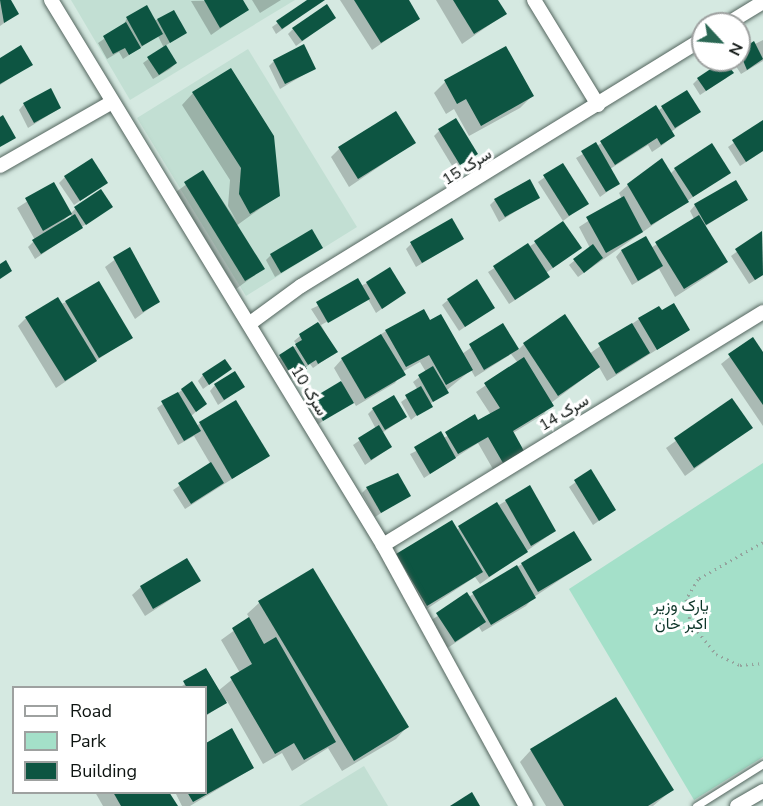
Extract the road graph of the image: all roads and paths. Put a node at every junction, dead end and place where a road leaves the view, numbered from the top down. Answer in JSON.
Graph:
{"nodes":[{"id":1,"x":51,"y":0,"type":"edge"},
{"id":2,"x":534,"y":0,"type":"edge"},
{"id":3,"x":763,"y":2,"type":"edge"},
{"id":4,"x":747,"y":12,"type":"edge"},
{"id":5,"x":691,"y":47,"type":"edge"},
{"id":6,"x":112,"y":102,"type":"junction"},
{"id":7,"x":598,"y":105,"type":"junction"},
{"id":8,"x":0,"y":166,"type":"edge"},
{"id":9,"x":763,"y":312,"type":"edge"},
{"id":10,"x":249,"y":324,"type":"junction"},
{"id":11,"x":763,"y":542,"type":"edge"},
{"id":12,"x":383,"y":544,"type":"junction"},
{"id":13,"x":763,"y":663,"type":"edge"},
{"id":14,"x":763,"y":764,"type":"edge"},
{"id":15,"x":763,"y":790,"type":"edge"},
{"id":16,"x":526,"y":806,"type":"edge"},
{"id":17,"x":696,"y":806,"type":"edge"},
{"id":18,"x":737,"y":806,"type":"edge"}],
"edges":[{"from":1,"to":6,"type":"street","name":"سرک 10"},
{"from":2,"to":7,"type":"street"},
{"from":3,"to":4,"type":"street"},
{"from":5,"to":7,"type":"street","name":"سرک 15"},
{"from":6,"to":8,"type":"street"},
{"from":6,"to":10,"type":"street","name":"سرک 10"},
{"from":7,"to":10,"type":"street","name":"سرک 15"},
{"from":9,"to":12,"type":"street","name":"سرک 14"},
{"from":10,"to":12,"type":"street","name":"سرک 10"},
{"from":11,"to":13,"type":"path"},
{"from":12,"to":16,"type":"street","name":"سرک 10"},
{"from":14,"to":17,"type":"lane"},
{"from":15,"to":18,"type":"street"}]}
